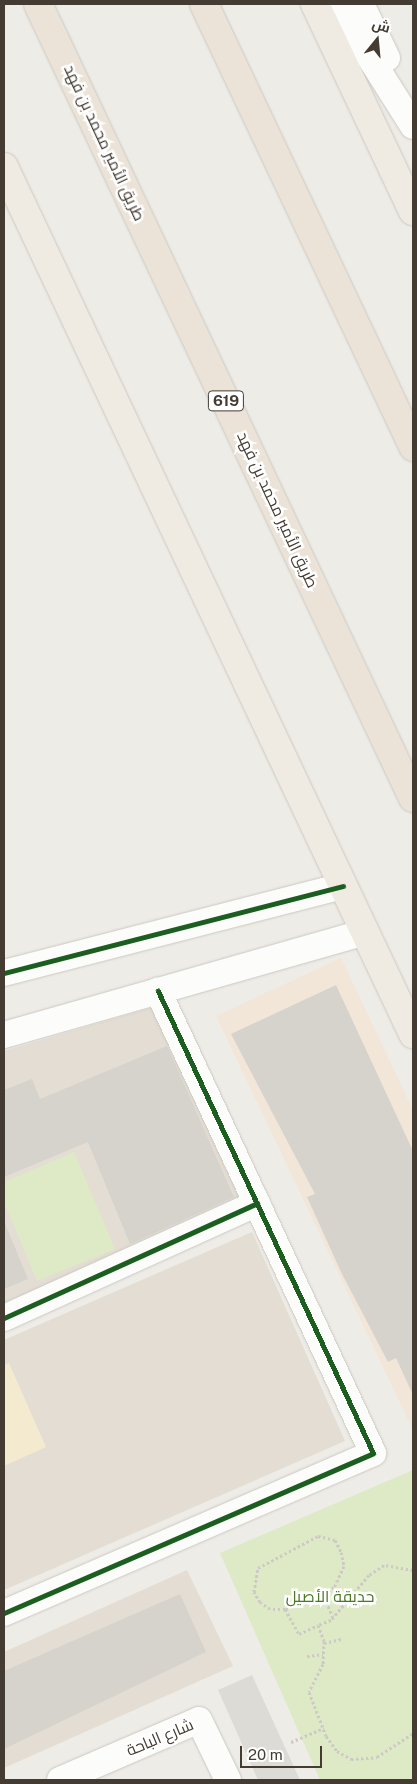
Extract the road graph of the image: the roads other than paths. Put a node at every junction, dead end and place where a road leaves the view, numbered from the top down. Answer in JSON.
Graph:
{"nodes":[{"id":1,"x":38,"y":4,"type":"edge"},
{"id":2,"x":204,"y":4,"type":"edge"},
{"id":3,"x":315,"y":4,"type":"edge"},
{"id":4,"x":336,"y":4,"type":"edge"},
{"id":5,"x":361,"y":4,"type":"edge"},
{"id":6,"x":413,"y":116,"type":"edge"},
{"id":7,"x":413,"y":126,"type":"edge"},
{"id":8,"x":4,"y":167,"type":"edge"},
{"id":9,"x":413,"y":211,"type":"edge"},
{"id":10,"x":413,"y":447,"type":"edge"},
{"id":11,"x":413,"y":798,"type":"edge"},
{"id":12,"x":343,"y":886,"type":"junction"},
{"id":13,"x":365,"y":932,"type":"junction"},
{"id":14,"x":4,"y":973,"type":"edge"},
{"id":15,"x":158,"y":991,"type":"junction"},
{"id":16,"x":413,"y":1034,"type":"edge"},
{"id":17,"x":4,"y":1035,"type":"edge"},
{"id":18,"x":257,"y":1203,"type":"junction"},
{"id":19,"x":4,"y":1318,"type":"edge"},
{"id":20,"x":4,"y":1614,"type":"edge"},
{"id":21,"x":60,"y":1780,"type":"edge"},
{"id":22,"x":228,"y":1780,"type":"edge"}],
"edges":[{"from":1,"to":11,"type":"highway","name":"طريق الأمير محمد بن فهد","number":"619"},
{"from":2,"to":10,"type":"highway"},
{"from":3,"to":9,"type":"main road"},
{"from":4,"to":7,"type":"street"},
{"from":5,"to":6,"type":"street"},
{"from":8,"to":12,"type":"main road"},
{"from":12,"to":13,"type":"main road"},
{"from":12,"to":14,"type":"street"},
{"from":13,"to":15,"type":"street"},
{"from":13,"to":16,"type":"main road"},
{"from":15,"to":17,"type":"street"},
{"from":15,"to":18,"type":"street"},
{"from":18,"to":19,"type":"street"},
{"from":18,"to":20,"type":"street"},
{"from":21,"to":22,"type":"street","name":"شارع الباحة"}]}
